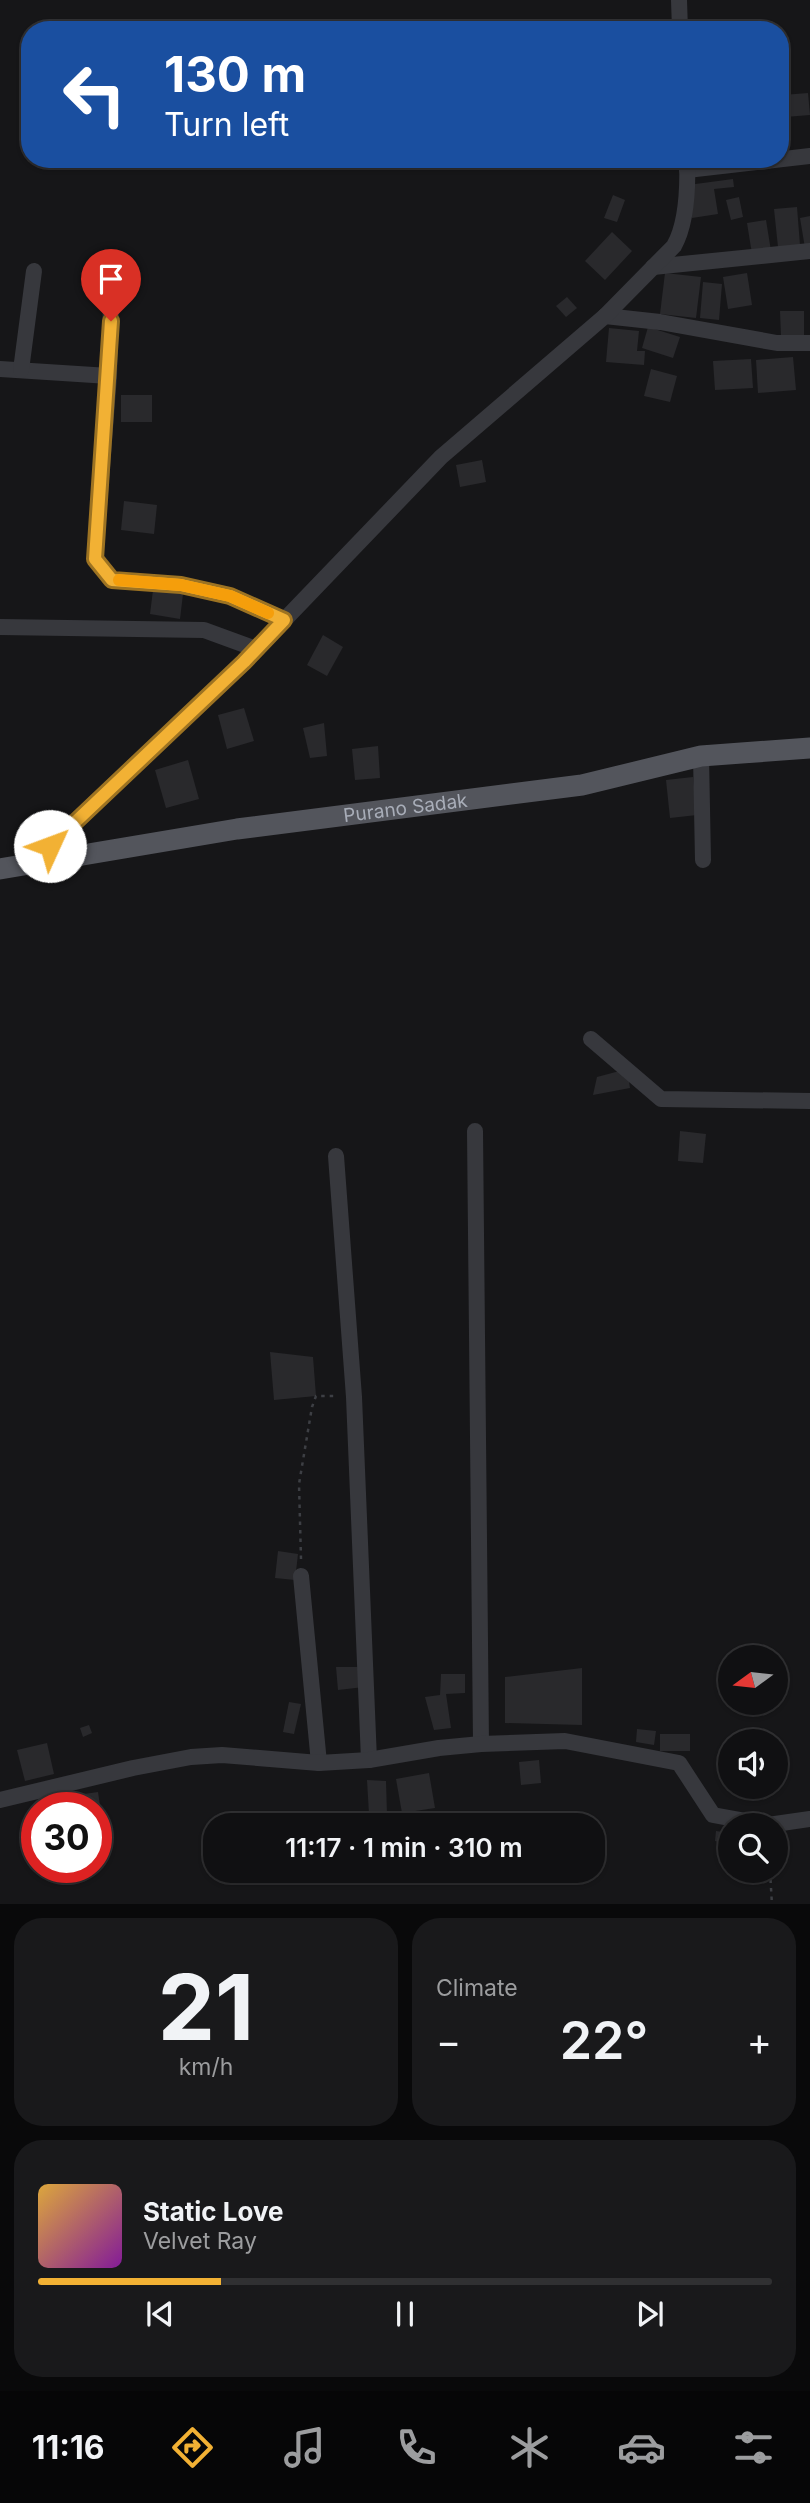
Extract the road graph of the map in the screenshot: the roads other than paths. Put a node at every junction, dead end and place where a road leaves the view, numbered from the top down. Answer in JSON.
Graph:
{"nodes":[{"id":1,"x":678,"y":0,"type":"edge"},
{"id":2,"x":679,"y":21,"type":"edge"},
{"id":3,"x":810,"y":156,"type":"edge"},
{"id":4,"x":789,"y":158,"type":"edge"},
{"id":5,"x":687,"y":168,"type":"edge"},
{"id":6,"x":810,"y":251,"type":"edge"},
{"id":7,"x":113,"y":266,"type":"dead end"},
{"id":8,"x":653,"y":267,"type":"junction"},
{"id":9,"x":34,"y":271,"type":"dead end"},
{"id":10,"x":605,"y":316,"type":"junction"},
{"id":11,"x":810,"y":343,"type":"edge"},
{"id":12,"x":0,"y":369,"type":"edge"},
{"id":13,"x":21,"y":370,"type":"junction"},
{"id":14,"x":109,"y":376,"type":"junction"},
{"id":15,"x":284,"y":620,"type":"junction"},
{"id":16,"x":0,"y":627,"type":"edge"},
{"id":17,"x":256,"y":649,"type":"junction"},
{"id":18,"x":810,"y":748,"type":"edge"},
{"id":19,"x":701,"y":756,"type":"junction"},
{"id":20,"x":704,"y":860,"type":"dead end"},
{"id":21,"x":30,"y":864,"type":"junction"},
{"id":22,"x":0,"y":869,"type":"edge"},
{"id":23,"x":591,"y":1039,"type":"dead end"},
{"id":24,"x":810,"y":1101,"type":"edge"},
{"id":25,"x":475,"y":1130,"type":"dead end"},
{"id":26,"x":336,"y":1157,"type":"dead end"},
{"id":27,"x":301,"y":1576,"type":"road end"},
{"id":28,"x":481,"y":1744,"type":"junction"},
{"id":29,"x":369,"y":1760,"type":"junction"},
{"id":30,"x":319,"y":1763,"type":"junction"},
{"id":31,"x":0,"y":1800,"type":"edge"},
{"id":32,"x":810,"y":1819,"type":"edge"}],
"edges":[{"from":1,"to":2,"type":"street"},
{"from":3,"to":4,"type":"street"},
{"from":5,"to":8,"type":"street"},
{"from":6,"to":8,"type":"street"},
{"from":7,"to":14,"type":"street"},
{"from":8,"to":10,"type":"street"},
{"from":9,"to":13,"type":"street"},
{"from":10,"to":11,"type":"street"},
{"from":10,"to":15,"type":"street"},
{"from":12,"to":13,"type":"street"},
{"from":13,"to":14,"type":"street"},
{"from":14,"to":15,"type":"street"},
{"from":15,"to":17,"type":"street"},
{"from":16,"to":17,"type":"street"},
{"from":17,"to":21,"type":"street"},
{"from":18,"to":19,"type":"main road","name":"Purano Sadak"},
{"from":19,"to":20,"type":"street"},
{"from":19,"to":21,"type":"main road","name":"Purano Sadak"},
{"from":21,"to":22,"type":"main road","name":"Purano Sadak"},
{"from":23,"to":24,"type":"street"},
{"from":25,"to":28,"type":"street"},
{"from":26,"to":29,"type":"street"},
{"from":27,"to":30,"type":"street"},
{"from":28,"to":29,"type":"street"},
{"from":28,"to":32,"type":"street"},
{"from":29,"to":30,"type":"street"},
{"from":30,"to":31,"type":"street"}]}
